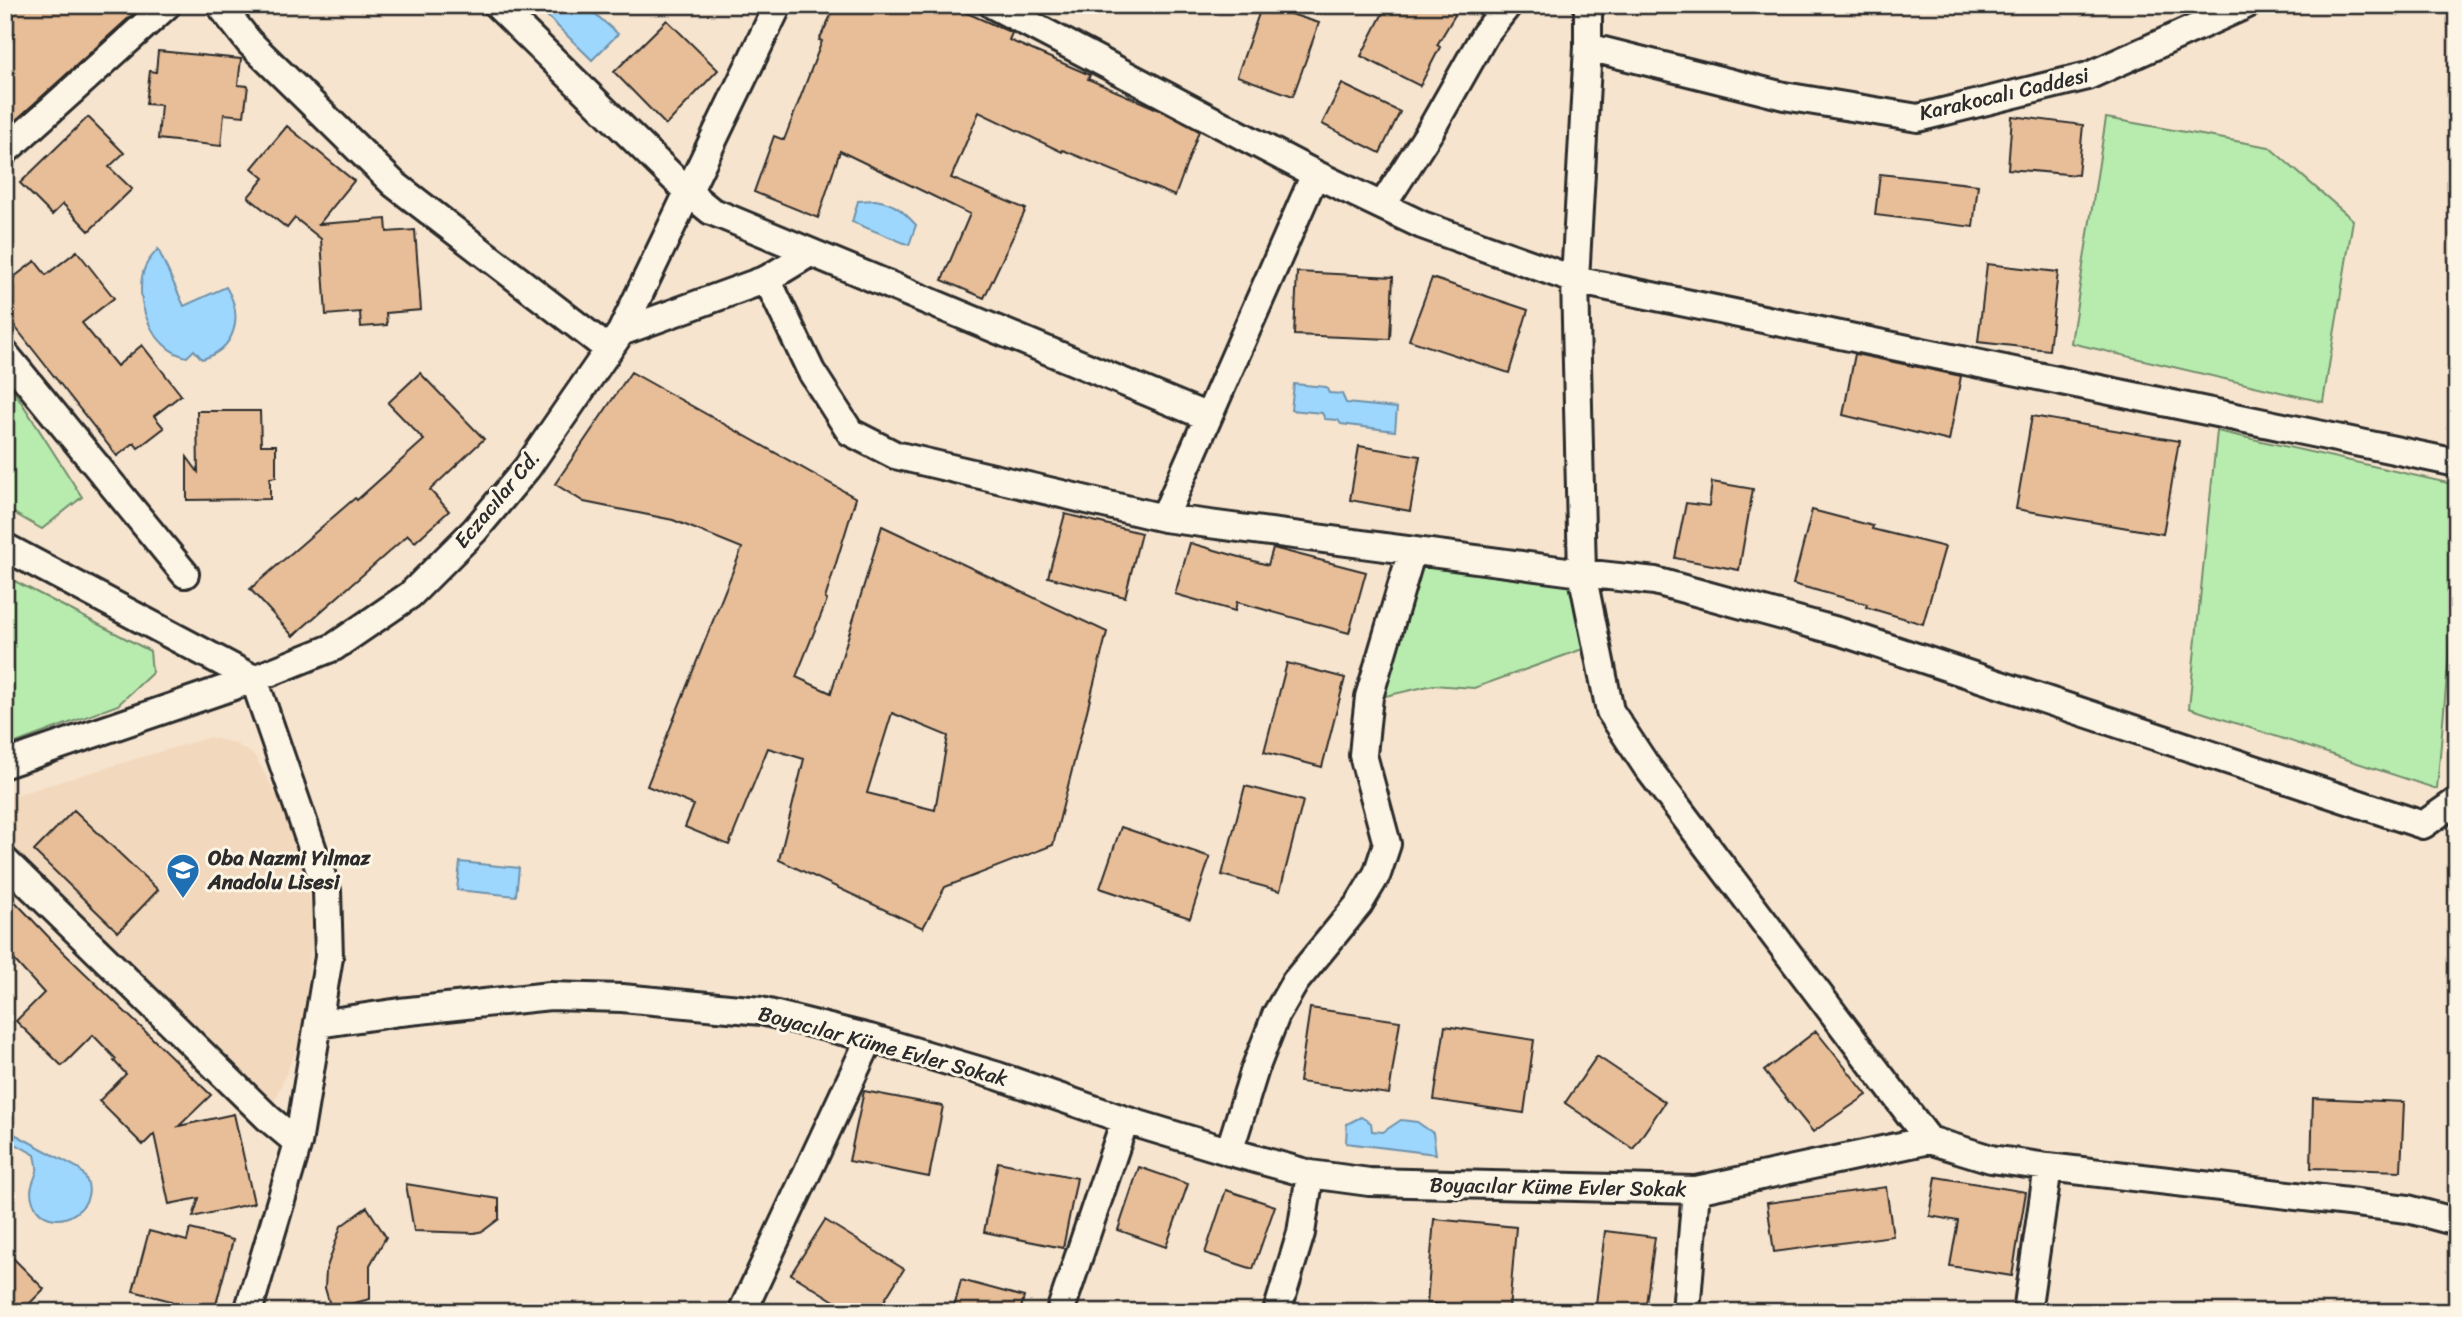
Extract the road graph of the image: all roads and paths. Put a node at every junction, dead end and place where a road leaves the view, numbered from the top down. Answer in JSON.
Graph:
{"nodes":[{"id":1,"x":167,"y":5,"type":"edge"},
{"id":2,"x":220,"y":5,"type":"edge"},
{"id":3,"x":496,"y":5,"type":"edge"},
{"id":4,"x":778,"y":5,"type":"edge"},
{"id":5,"x":993,"y":5,"type":"edge"},
{"id":6,"x":1508,"y":5,"type":"edge"},
{"id":7,"x":1588,"y":5,"type":"edge"},
{"id":8,"x":2246,"y":5,"type":"edge"},
{"id":9,"x":1588,"y":47,"type":"junction"},
{"id":10,"x":5,"y":151,"type":"edge"},
{"id":11,"x":1315,"y":174,"type":"junction"},
{"id":12,"x":689,"y":193,"type":"junction"},
{"id":13,"x":1382,"y":206,"type":"junction"},
{"id":14,"x":810,"y":253,"type":"junction"},
{"id":15,"x":767,"y":279,"type":"junction"},
{"id":16,"x":1575,"y":279,"type":"junction"},
{"id":17,"x":615,"y":340,"type":"junction"},
{"id":18,"x":5,"y":354,"type":"edge"},
{"id":19,"x":1208,"y":416,"type":"junction"},
{"id":20,"x":2457,"y":463,"type":"edge"},
{"id":21,"x":1164,"y":518,"type":"junction"},
{"id":22,"x":5,"y":547,"type":"edge"},
{"id":23,"x":1412,"y":551,"type":"junction"},
{"id":24,"x":1582,"y":573,"type":"junction"},
{"id":25,"x":185,"y":575,"type":"dead end"},
{"id":26,"x":254,"y":679,"type":"junction"},
{"id":27,"x":5,"y":764,"type":"edge"},
{"id":28,"x":2457,"y":801,"type":"edge"},
{"id":29,"x":5,"y":861,"type":"edge"},
{"id":30,"x":318,"y":1024,"type":"junction"},
{"id":31,"x":870,"y":1038,"type":"junction"},
{"id":32,"x":1125,"y":1120,"type":"junction"},
{"id":33,"x":1928,"y":1140,"type":"junction"},
{"id":34,"x":298,"y":1143,"type":"junction"},
{"id":35,"x":1229,"y":1152,"type":"junction"},
{"id":36,"x":2048,"y":1167,"type":"junction"},
{"id":37,"x":1310,"y":1174,"type":"junction"},
{"id":38,"x":1696,"y":1190,"type":"junction"},
{"id":39,"x":2457,"y":1222,"type":"edge"},
{"id":40,"x":248,"y":1312,"type":"edge"},
{"id":41,"x":742,"y":1312,"type":"edge"},
{"id":42,"x":1060,"y":1312,"type":"edge"},
{"id":43,"x":1277,"y":1312,"type":"edge"},
{"id":44,"x":1686,"y":1312,"type":"edge"},
{"id":45,"x":2026,"y":1312,"type":"edge"}],
"edges":[{"from":1,"to":10,"type":"street"},
{"from":2,"to":17,"type":"street"},
{"from":3,"to":12,"type":"street"},
{"from":4,"to":12,"type":"street","name":"Eczacılar Cd."},
{"from":5,"to":11,"type":"street"},
{"from":6,"to":13,"type":"street"},
{"from":7,"to":9,"type":"street"},
{"from":8,"to":9,"type":"street","name":"Karakocalı Caddesi"},
{"from":9,"to":16,"type":"street"},
{"from":11,"to":13,"type":"street"},
{"from":11,"to":19,"type":"street"},
{"from":12,"to":14,"type":"street"},
{"from":12,"to":17,"type":"street","name":"Eczacılar Cd."},
{"from":13,"to":16,"type":"street"},
{"from":14,"to":15,"type":"street"},
{"from":14,"to":19,"type":"street"},
{"from":15,"to":17,"type":"street"},
{"from":15,"to":21,"type":"street"},
{"from":16,"to":20,"type":"street"},
{"from":16,"to":24,"type":"street"},
{"from":17,"to":26,"type":"street","name":"Eczacılar Cd."},
{"from":18,"to":25,"type":"street"},
{"from":19,"to":21,"type":"street"},
{"from":21,"to":23,"type":"street"},
{"from":22,"to":26,"type":"street"},
{"from":23,"to":24,"type":"street"},
{"from":23,"to":35,"type":"street"},
{"from":24,"to":28,"type":"street"},
{"from":24,"to":33,"type":"street"},
{"from":26,"to":27,"type":"street","name":"Eczacılar Cd."},
{"from":26,"to":30,"type":"street"},
{"from":29,"to":34,"type":"street"},
{"from":30,"to":31,"type":"street","name":"Boyacılar Küme Evler Sokak"},
{"from":30,"to":34,"type":"street"},
{"from":31,"to":32,"type":"street","name":"Boyacılar Küme Evler Sokak"},
{"from":31,"to":41,"type":"street"},
{"from":32,"to":35,"type":"street","name":"Boyacılar Küme Evler Sokak"},
{"from":32,"to":42,"type":"street"},
{"from":33,"to":36,"type":"street"},
{"from":33,"to":38,"type":"street","name":"Boyacılar Küme Evler Sokak"},
{"from":34,"to":40,"type":"street"},
{"from":35,"to":37,"type":"street","name":"Boyacılar Küme Evler Sokak"},
{"from":36,"to":39,"type":"street"},
{"from":36,"to":45,"type":"street"},
{"from":37,"to":38,"type":"street","name":"Boyacılar Küme Evler Sokak"},
{"from":37,"to":43,"type":"street"},
{"from":38,"to":44,"type":"street"}]}
